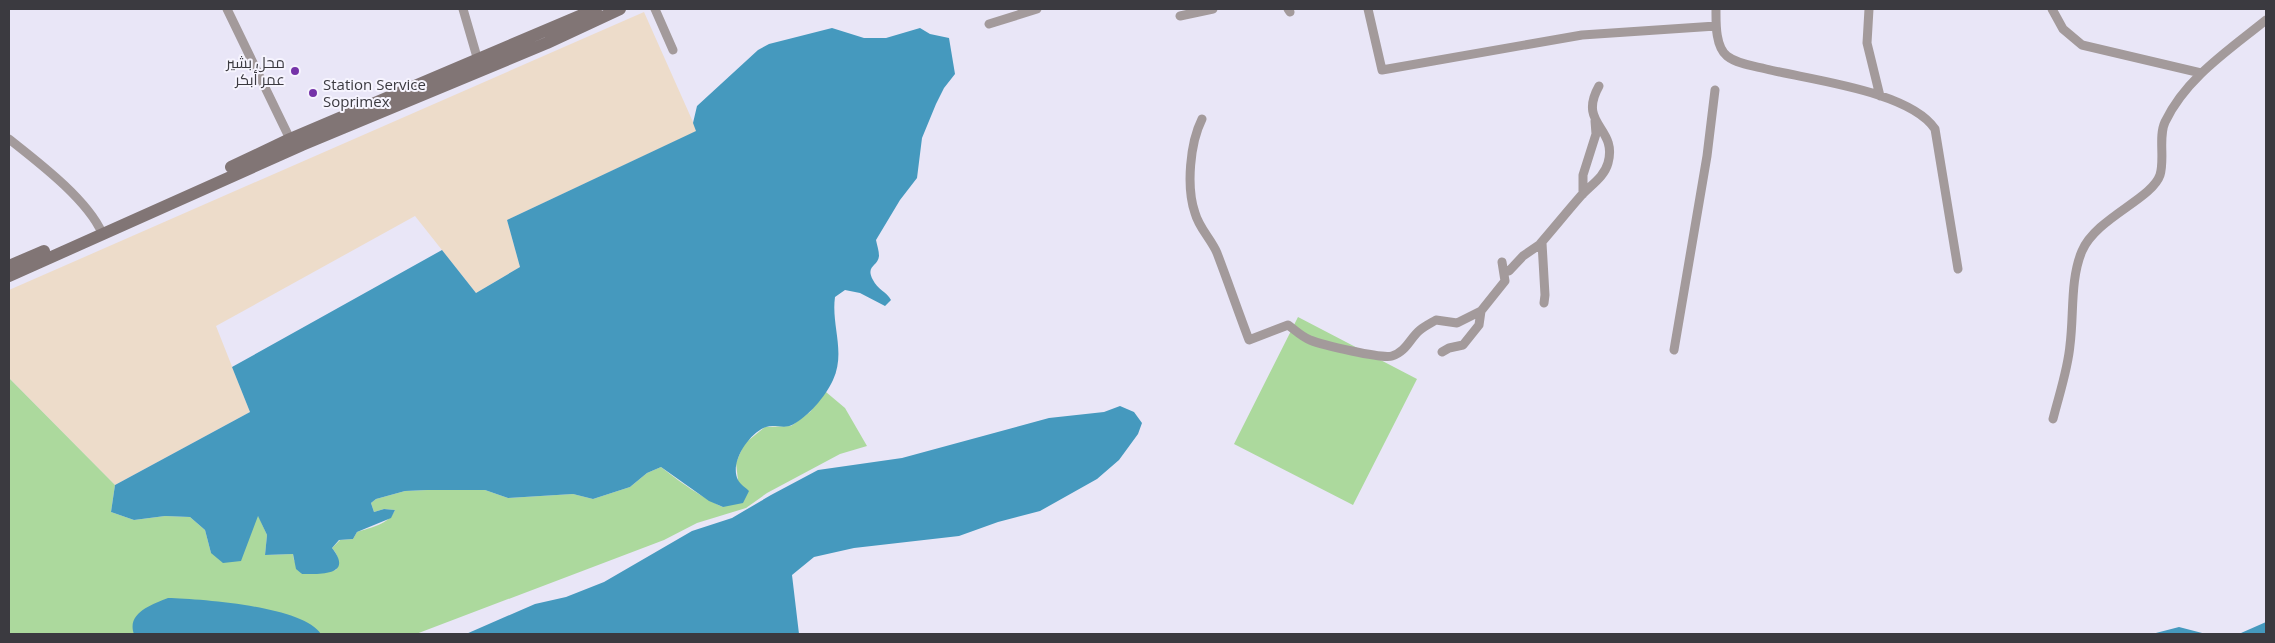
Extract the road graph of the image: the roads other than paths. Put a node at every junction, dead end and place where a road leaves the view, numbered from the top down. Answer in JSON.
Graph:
{"nodes":[{"id":1,"x":227,"y":9,"type":"edge"},
{"id":2,"x":463,"y":9,"type":"edge"},
{"id":3,"x":596,"y":9,"type":"edge"},
{"id":4,"x":620,"y":9,"type":"edge"},
{"id":5,"x":655,"y":9,"type":"edge"},
{"id":6,"x":1037,"y":9,"type":"edge"},
{"id":7,"x":1213,"y":9,"type":"edge"},
{"id":8,"x":1368,"y":9,"type":"edge"},
{"id":9,"x":1716,"y":9,"type":"edge"},
{"id":10,"x":1869,"y":9,"type":"edge"},
{"id":11,"x":2052,"y":9,"type":"edge"},
{"id":12,"x":1180,"y":16,"type":"dead end"},
{"id":13,"x":2266,"y":20,"type":"edge"},
{"id":14,"x":989,"y":24,"type":"dead end"},
{"id":15,"x":1716,"y":26,"type":"junction"},
{"id":16,"x":673,"y":50,"type":"dead end"},
{"id":17,"x":480,"y":65,"type":"junction"},
{"id":18,"x":2201,"y":72,"type":"junction"},
{"id":19,"x":1599,"y":86,"type":"dead end"},
{"id":20,"x":1715,"y":90,"type":"dead end"},
{"id":21,"x":1880,"y":96,"type":"junction"},
{"id":22,"x":1202,"y":119,"type":"dead end"},
{"id":23,"x":1595,"y":120,"type":"junction"},
{"id":24,"x":9,"y":139,"type":"edge"},
{"id":25,"x":290,"y":139,"type":"junction"},
{"id":26,"x":1583,"y":194,"type":"junction"},
{"id":27,"x":100,"y":230,"type":"junction"},
{"id":28,"x":1540,"y":244,"type":"junction"},
{"id":29,"x":1502,"y":262,"type":"dead end"},
{"id":30,"x":9,"y":266,"type":"edge"},
{"id":31,"x":1958,"y":269,"type":"dead end"},
{"id":32,"x":1509,"y":271,"type":"dead end"},
{"id":33,"x":9,"y":276,"type":"edge"},
{"id":34,"x":1544,"y":303,"type":"dead end"},
{"id":35,"x":1481,"y":311,"type":"junction"},
{"id":36,"x":1674,"y":350,"type":"dead end"},
{"id":37,"x":1442,"y":352,"type":"dead end"},
{"id":38,"x":2053,"y":419,"type":"dead end"}],
"edges":[{"from":1,"to":25,"type":"street"},
{"from":2,"to":17,"type":"street"},
{"from":3,"to":17,"type":"main road"},
{"from":4,"to":17,"type":"main road"},
{"from":5,"to":16,"type":"street"},
{"from":6,"to":14,"type":"street"},
{"from":7,"to":12,"type":"street"},
{"from":8,"to":15,"type":"street"},
{"from":9,"to":15,"type":"street"},
{"from":10,"to":21,"type":"street"},
{"from":11,"to":18,"type":"street"},
{"from":13,"to":18,"type":"street"},
{"from":15,"to":21,"type":"street"},
{"from":17,"to":25,"type":"main road"},
{"from":17,"to":27,"type":"main road"},
{"from":18,"to":38,"type":"street"},
{"from":19,"to":23,"type":"street"},
{"from":20,"to":36,"type":"street"},
{"from":21,"to":31,"type":"street"},
{"from":22,"to":35,"type":"street"},
{"from":23,"to":26,"type":"street"},
{"from":23,"to":26,"type":"street"},
{"from":24,"to":27,"type":"street"},
{"from":25,"to":27,"type":"main road"},
{"from":26,"to":28,"type":"street"},
{"from":27,"to":30,"type":"main road"},
{"from":27,"to":33,"type":"main road"},
{"from":28,"to":32,"type":"street"},
{"from":28,"to":34,"type":"street"},
{"from":29,"to":35,"type":"street"},
{"from":35,"to":37,"type":"street"}]}
